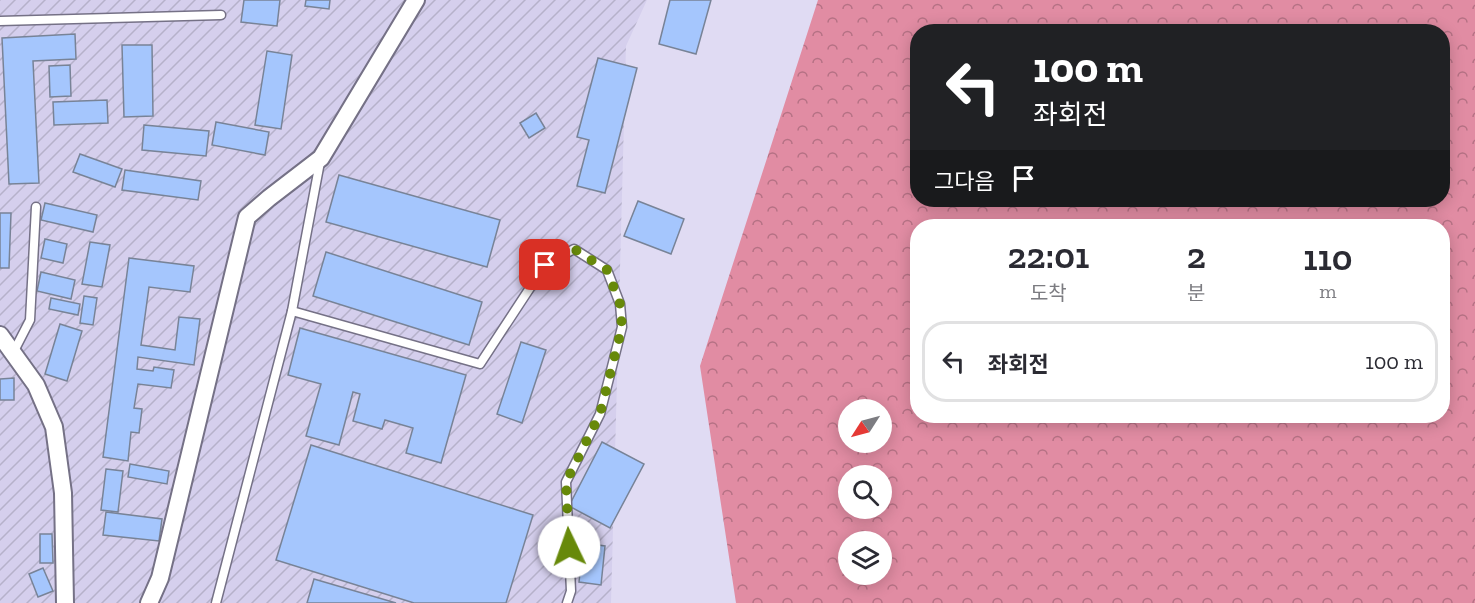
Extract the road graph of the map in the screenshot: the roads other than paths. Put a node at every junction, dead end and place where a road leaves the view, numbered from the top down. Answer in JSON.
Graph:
{"nodes":[{"id":1,"x":416,"y":0,"type":"edge"},
{"id":2,"x":220,"y":15,"type":"dead end"},
{"id":3,"x":0,"y":21,"type":"edge"},
{"id":4,"x":321,"y":158,"type":"junction"},
{"id":5,"x":36,"y":207,"type":"dead end"},
{"id":6,"x":292,"y":311,"type":"junction"},
{"id":7,"x":0,"y":334,"type":"edge"},
{"id":8,"x":13,"y":353,"type":"junction"},
{"id":9,"x":65,"y":603,"type":"edge"},
{"id":10,"x":149,"y":603,"type":"edge"},
{"id":11,"x":216,"y":603,"type":"edge"},
{"id":12,"x":567,"y":603,"type":"edge"}],
"edges":[{"from":1,"to":4,"type":"street"},
{"from":2,"to":3,"type":"lane"},
{"from":4,"to":6,"type":"lane"},
{"from":4,"to":10,"type":"street"},
{"from":5,"to":8,"type":"lane"},
{"from":6,"to":11,"type":"lane"},
{"from":6,"to":12,"type":"lane"},
{"from":7,"to":8,"type":"street"},
{"from":8,"to":9,"type":"street"}]}
